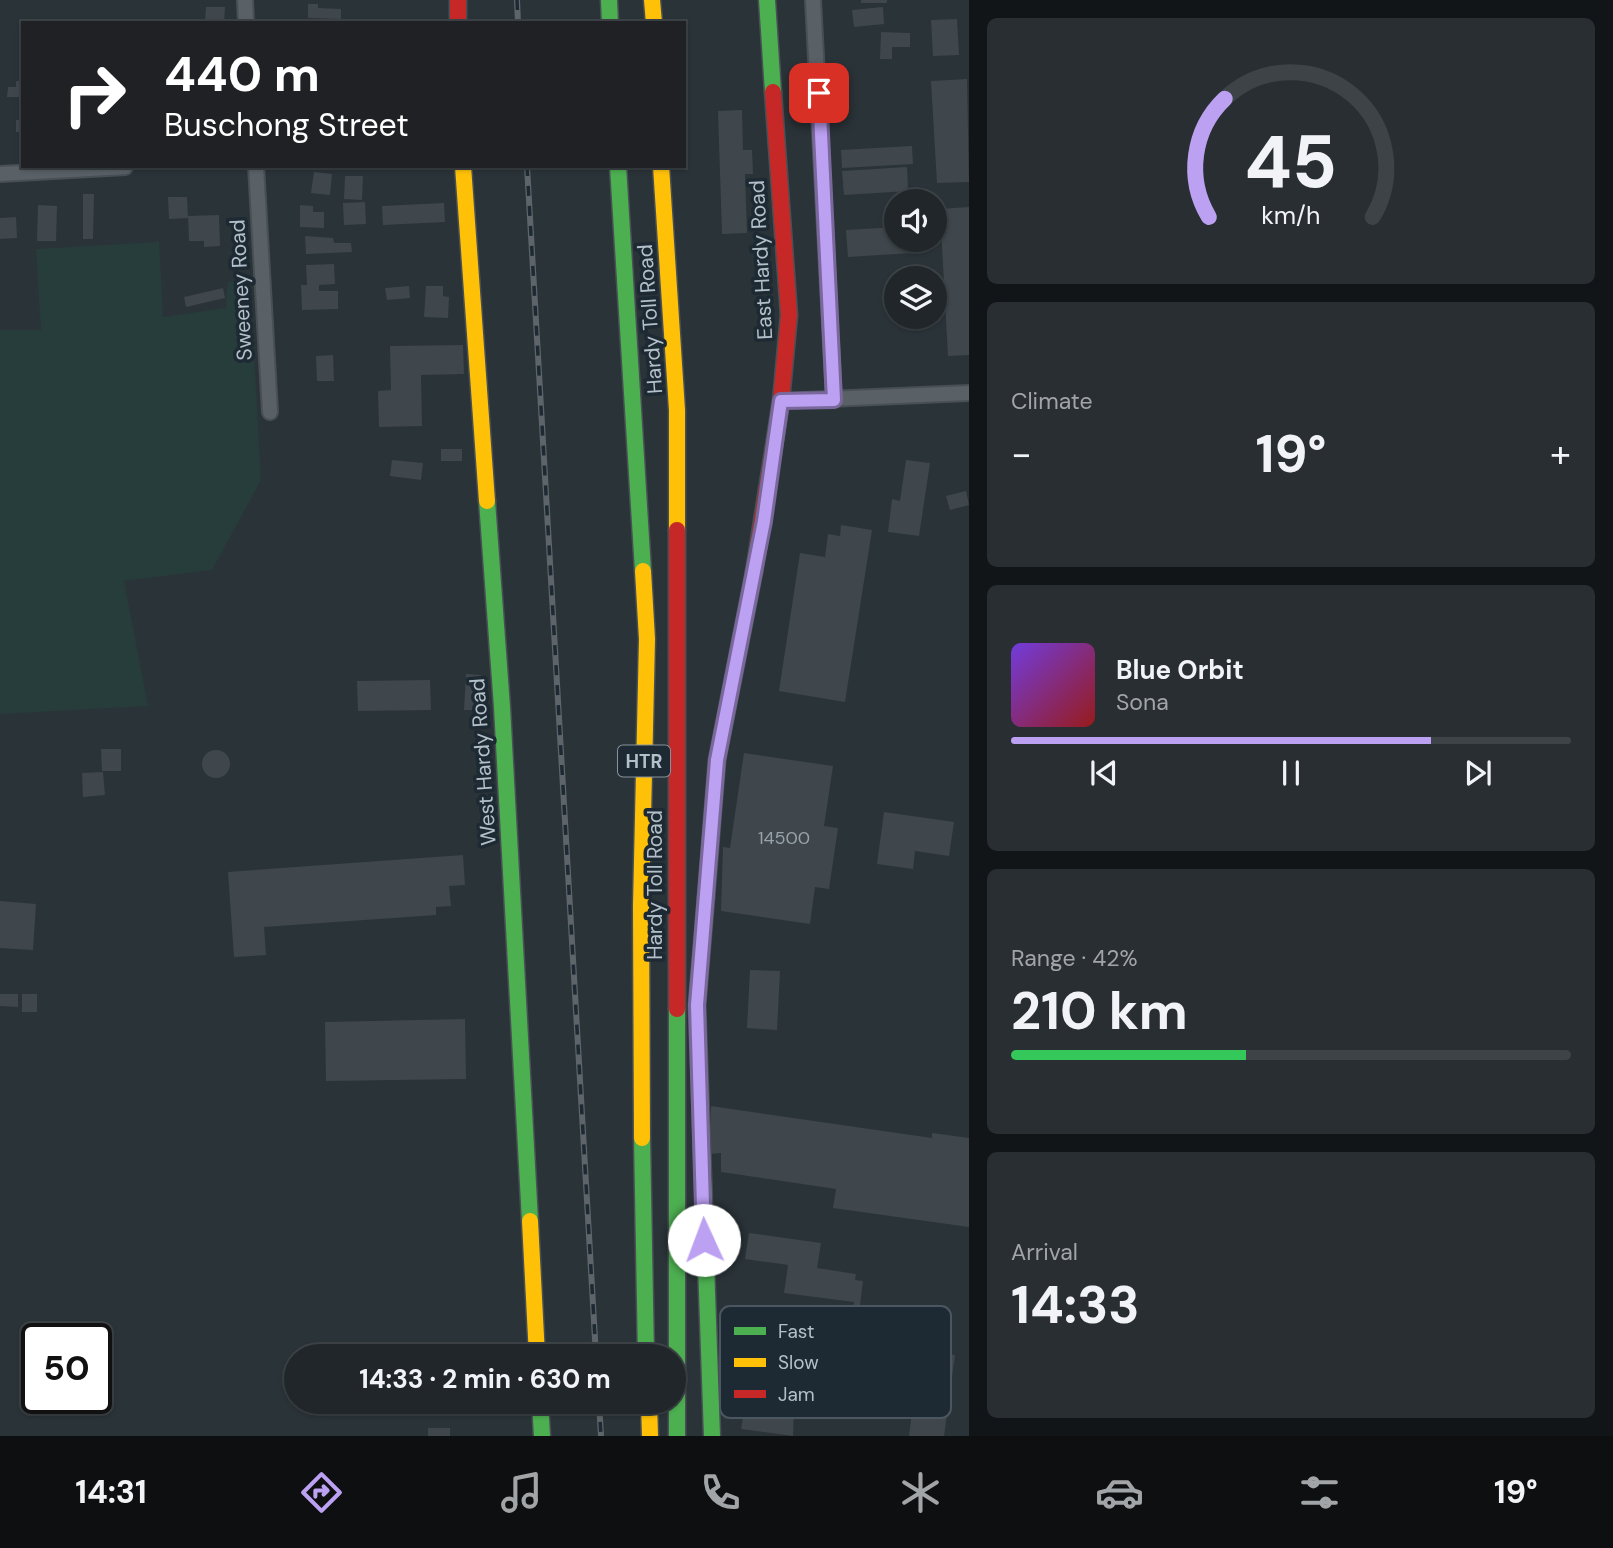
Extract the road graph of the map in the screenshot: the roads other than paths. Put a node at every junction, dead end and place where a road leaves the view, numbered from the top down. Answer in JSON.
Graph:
{"nodes":[{"id":1,"x":245,"y":0,"type":"edge"},
{"id":2,"x":458,"y":0,"type":"edge"},
{"id":3,"x":609,"y":0,"type":"edge"},
{"id":4,"x":652,"y":0,"type":"edge"},
{"id":5,"x":767,"y":0,"type":"edge"},
{"id":6,"x":813,"y":0,"type":"edge"},
{"id":7,"x":246,"y":21,"type":"edge"},
{"id":8,"x":458,"y":21,"type":"edge"},
{"id":9,"x":610,"y":21,"type":"edge"},
{"id":10,"x":653,"y":21,"type":"edge"},
{"id":11,"x":107,"y":168,"type":"edge"},
{"id":12,"x":256,"y":168,"type":"edge"},
{"id":13,"x":463,"y":168,"type":"edge"},
{"id":14,"x":618,"y":168,"type":"edge"},
{"id":15,"x":661,"y":168,"type":"edge"},
{"id":16,"x":0,"y":174,"type":"edge"},
{"id":17,"x":969,"y":393,"type":"edge"},
{"id":18,"x":834,"y":400,"type":"junction"},
{"id":19,"x":781,"y":401,"type":"junction"},
{"id":20,"x":270,"y":412,"type":"dead end"},
{"id":21,"x":536,"y":1344,"type":"edge"},
{"id":22,"x":646,"y":1344,"type":"edge"},
{"id":23,"x":541,"y":1414,"type":"edge"},
{"id":24,"x":649,"y":1414,"type":"edge"},
{"id":25,"x":542,"y":1436,"type":"edge"},
{"id":26,"x":650,"y":1436,"type":"edge"},
{"id":27,"x":677,"y":1436,"type":"edge"},
{"id":28,"x":712,"y":1436,"type":"edge"}],
"edges":[{"from":1,"to":7,"type":"street"},
{"from":2,"to":8,"type":"main road"},
{"from":3,"to":9,"type":"main road"},
{"from":4,"to":10,"type":"main road"},
{"from":5,"to":19,"type":"main road","name":"East Hardy Road"},
{"from":6,"to":18,"type":"street"},
{"from":11,"to":16,"type":"street"},
{"from":12,"to":20,"type":"street","name":"Sweeney Road"},
{"from":13,"to":21,"type":"main road","name":"West Hardy Road"},
{"from":14,"to":22,"type":"main road","name":"Hardy Toll Road","number":"HTR"},
{"from":15,"to":27,"type":"main road","name":"Hardy Toll Road","number":"HTR"},
{"from":17,"to":18,"type":"street"},
{"from":18,"to":19,"type":"street"},
{"from":19,"to":28,"type":"main road","name":"East Hardy Road"},
{"from":23,"to":25,"type":"main road"},
{"from":24,"to":26,"type":"main road"}]}
